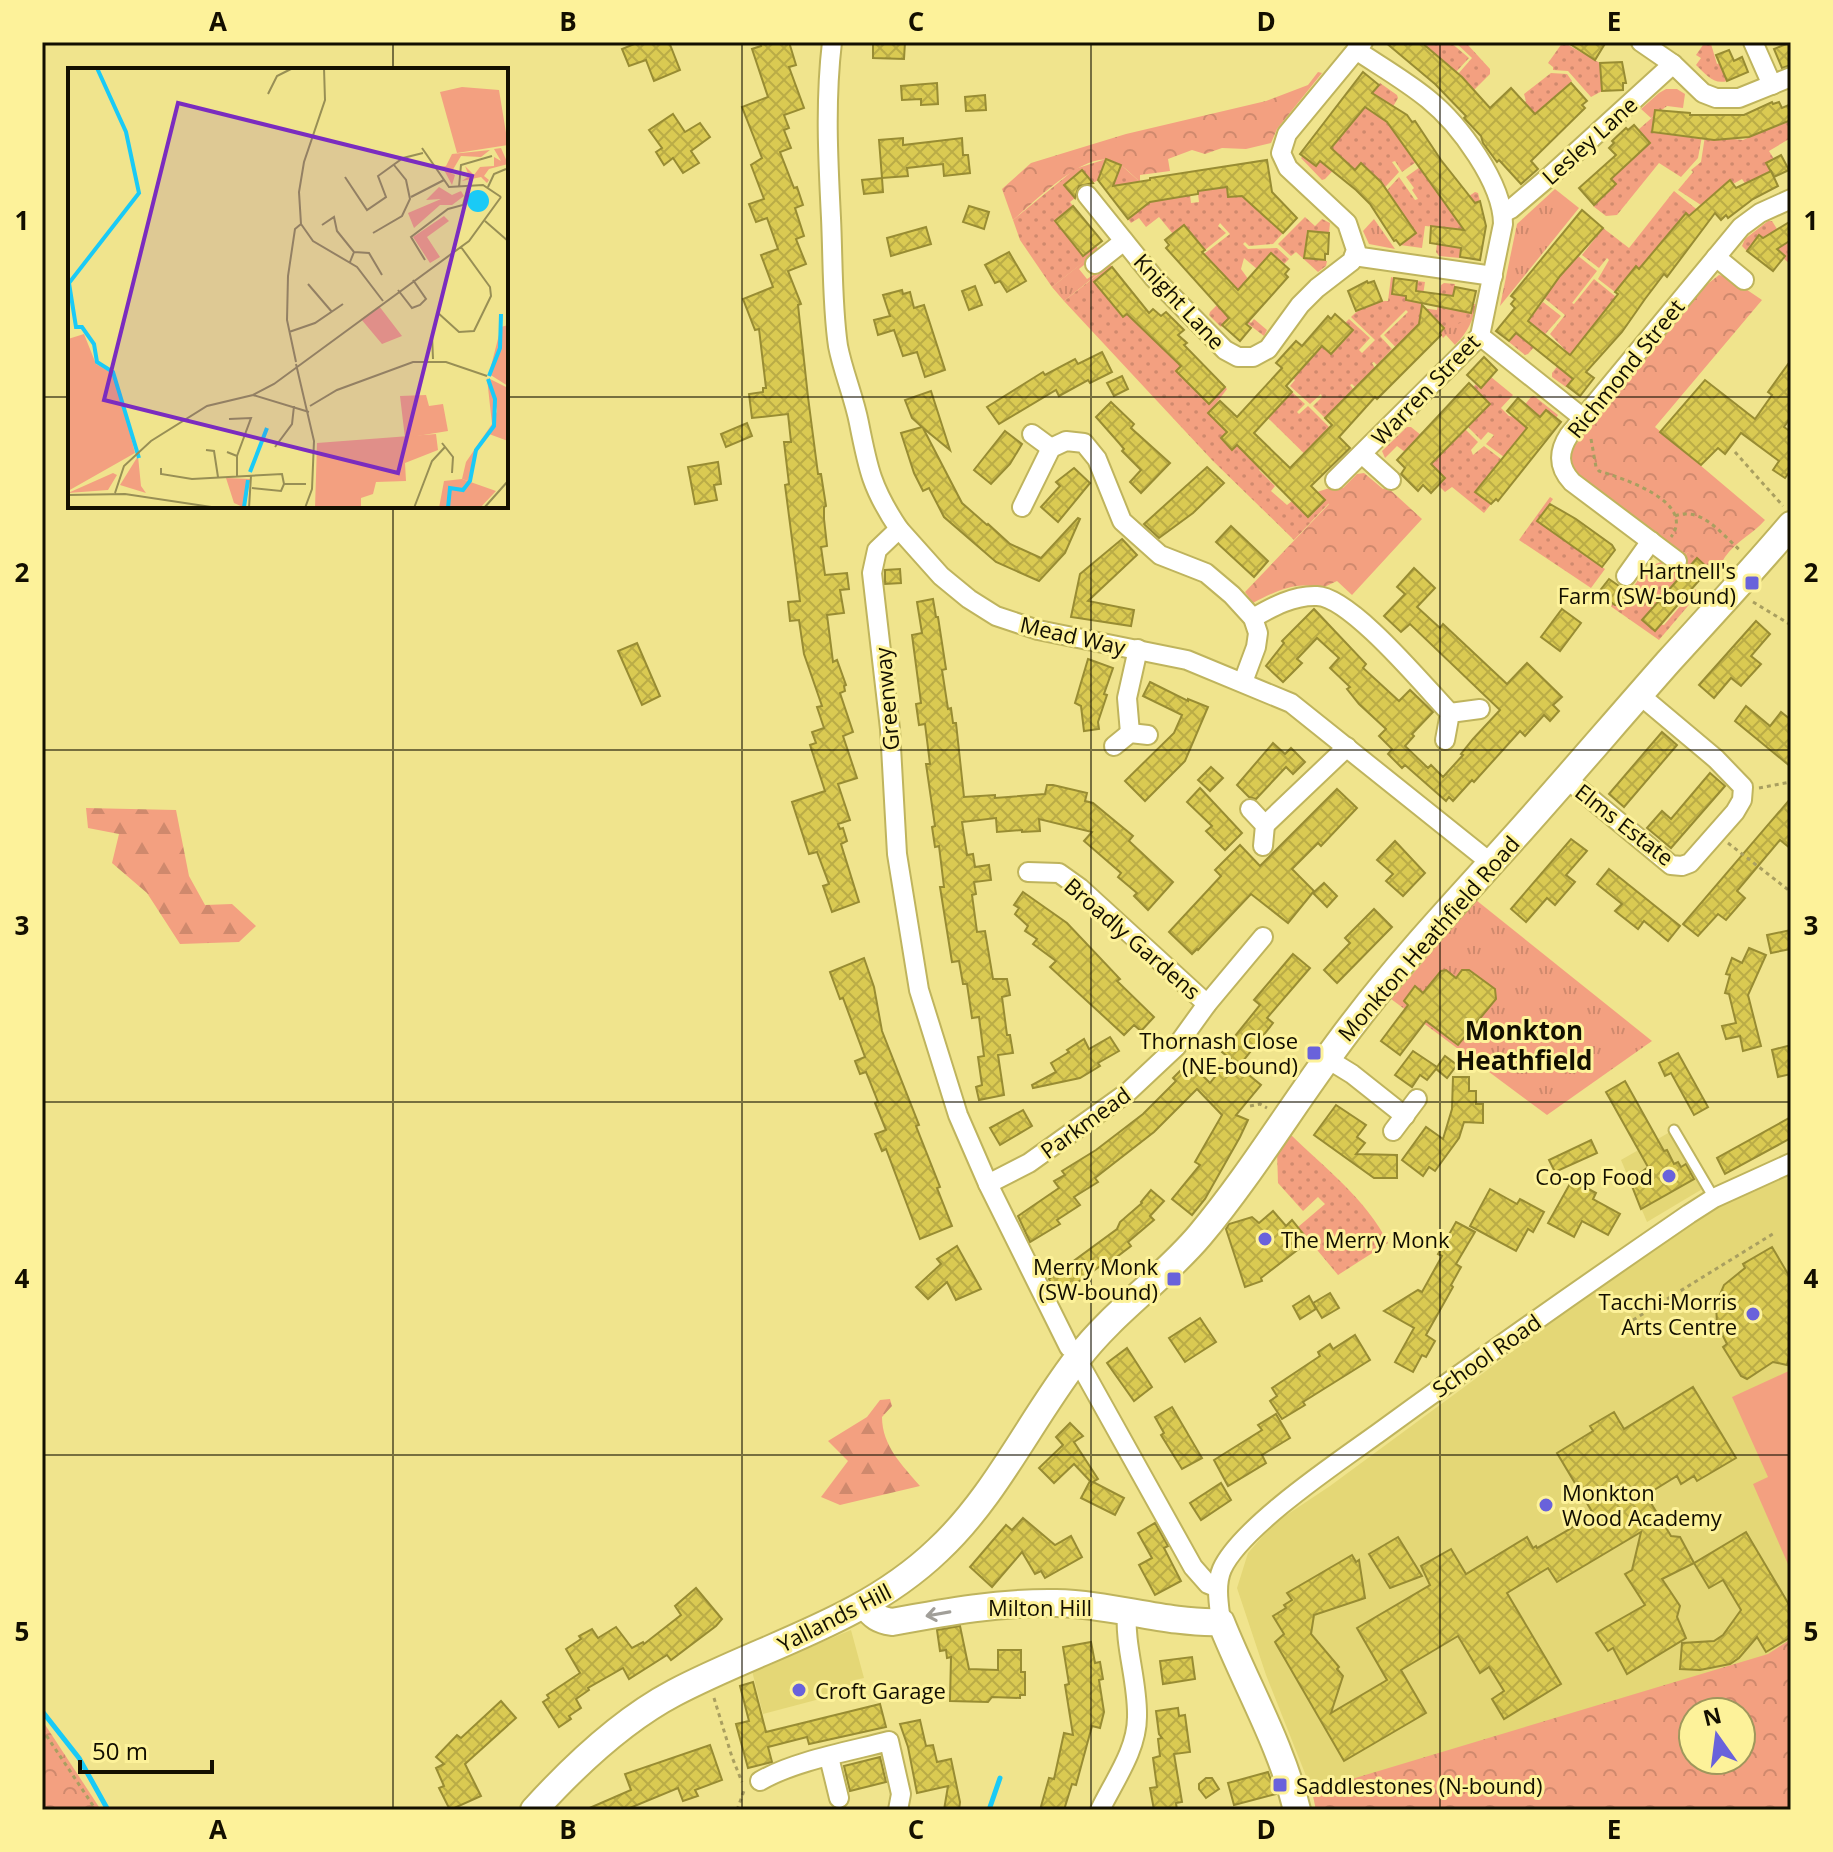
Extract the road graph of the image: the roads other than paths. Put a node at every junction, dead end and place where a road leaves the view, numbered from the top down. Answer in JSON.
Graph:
{"nodes":[{"id":1,"x":832,"y":42,"type":"edge"},
{"id":2,"x":1641,"y":42,"type":"edge"},
{"id":3,"x":1753,"y":42,"type":"edge"},
{"id":4,"x":1359,"y":46,"type":"edge"},
{"id":5,"x":1673,"y":64,"type":"junction"},
{"id":6,"x":1791,"y":77,"type":"edge"},
{"id":7,"x":1772,"y":85,"type":"junction"},
{"id":8,"x":1087,"y":195,"type":"dead end"},
{"id":9,"x":1791,"y":199,"type":"edge"},
{"id":10,"x":1503,"y":213,"type":"junction"},
{"id":11,"x":1124,"y":241,"type":"junction"},
{"id":12,"x":1354,"y":256,"type":"junction"},
{"id":13,"x":1716,"y":257,"type":"junction"},
{"id":14,"x":1095,"y":264,"type":"dead end"},
{"id":15,"x":1493,"y":276,"type":"junction"},
{"id":16,"x":1746,"y":280,"type":"dead end"},
{"id":17,"x":1480,"y":336,"type":"junction"},
{"id":18,"x":1580,"y":421,"type":"junction"},
{"id":19,"x":1032,"y":434,"type":"dead end"},
{"id":20,"x":1051,"y":448,"type":"junction"},
{"id":21,"x":1362,"y":454,"type":"junction"},
{"id":22,"x":1335,"y":480,"type":"dead end"},
{"id":23,"x":1391,"y":480,"type":"dead end"},
{"id":24,"x":1022,"y":507,"type":"dead end"},
{"id":25,"x":1791,"y":525,"type":"edge"},
{"id":26,"x":899,"y":529,"type":"junction"},
{"id":27,"x":1656,"y":544,"type":"junction"},
{"id":28,"x":1677,"y":561,"type":"dead end"},
{"id":29,"x":1626,"y":576,"type":"dead end"},
{"id":30,"x":1253,"y":618,"type":"junction"},
{"id":31,"x":1138,"y":649,"type":"junction"},
{"id":32,"x":1243,"y":682,"type":"junction"},
{"id":33,"x":1641,"y":696,"type":"junction"},
{"id":34,"x":1480,"y":709,"type":"dead end"},
{"id":35,"x":1450,"y":713,"type":"junction"},
{"id":36,"x":1445,"y":740,"type":"dead end"},
{"id":37,"x":1114,"y":746,"type":"dead end"},
{"id":38,"x":1347,"y":747,"type":"junction"},
{"id":39,"x":1567,"y":779,"type":"junction"},
{"id":40,"x":1250,"y":809,"type":"dead end"},
{"id":41,"x":1265,"y":825,"type":"junction"},
{"id":42,"x":1263,"y":846,"type":"dead end"},
{"id":43,"x":1491,"y":863,"type":"junction"},
{"id":44,"x":1028,"y":872,"type":"dead end"},
{"id":45,"x":1263,"y":937,"type":"dead end"},
{"id":46,"x":1207,"y":1004,"type":"junction"},
{"id":47,"x":1326,"y":1058,"type":"junction"},
{"id":48,"x":1417,"y":1099,"type":"dead end"},
{"id":49,"x":1674,"y":1130,"type":"dead end"},
{"id":50,"x":1791,"y":1163,"type":"edge"},
{"id":51,"x":988,"y":1184,"type":"junction"},
{"id":52,"x":1714,"y":1198,"type":"junction"},
{"id":53,"x":1077,"y":1361,"type":"junction"},
{"id":54,"x":1218,"y":1588,"type":"junction"},
{"id":55,"x":866,"y":1606,"type":"junction"},
{"id":56,"x":1127,"y":1610,"type":"junction"},
{"id":57,"x":1221,"y":1622,"type":"junction"},
{"id":58,"x":829,"y":1757,"type":"junction"},
{"id":59,"x":760,"y":1781,"type":"dead end"},
{"id":60,"x":839,"y":1798,"type":"dead end"},
{"id":61,"x":534,"y":1810,"type":"edge"},
{"id":62,"x":898,"y":1810,"type":"edge"},
{"id":63,"x":1100,"y":1810,"type":"edge"},
{"id":64,"x":1297,"y":1810,"type":"edge"}],
"edges":[{"from":1,"to":26,"type":"street"},
{"from":2,"to":5,"type":"street"},
{"from":3,"to":7,"type":"street"},
{"from":4,"to":10,"type":"street","name":"Warren Street"},
{"from":4,"to":12,"type":"street"},
{"from":5,"to":7,"type":"street"},
{"from":5,"to":10,"type":"street","name":"Lesley Lane"},
{"from":6,"to":7,"type":"street"},
{"from":8,"to":11,"type":"street","name":"Knight Lane"},
{"from":9,"to":13,"type":"street","name":"Richmond Street"},
{"from":10,"to":15,"type":"street","name":"Warren Street"},
{"from":11,"to":12,"type":"street","name":"Knight Lane"},
{"from":11,"to":14,"type":"street","name":"Knight Lane"},
{"from":12,"to":15,"type":"street"},
{"from":13,"to":16,"type":"street"},
{"from":13,"to":18,"type":"street","name":"Richmond Street"},
{"from":15,"to":17,"type":"street","name":"Warren Street"},
{"from":17,"to":18,"type":"street"},
{"from":17,"to":21,"type":"street","name":"Warren Street"},
{"from":18,"to":27,"type":"street","name":"Richmond Street"},
{"from":19,"to":20,"type":"street"},
{"from":20,"to":24,"type":"street"},
{"from":20,"to":30,"type":"street"},
{"from":21,"to":22,"type":"street","name":"Warren Street"},
{"from":21,"to":23,"type":"street","name":"Warren Street"},
{"from":25,"to":33,"type":"street","name":"Monkton Heathfield Road"},
{"from":26,"to":31,"type":"street","name":"Mead Way"},
{"from":26,"to":51,"type":"street","name":"Greenway"},
{"from":27,"to":28,"type":"street","name":"Richmond Street"},
{"from":27,"to":29,"type":"street"},
{"from":30,"to":32,"type":"street"},
{"from":30,"to":35,"type":"street"},
{"from":31,"to":32,"type":"street","name":"Mead Way"},
{"from":31,"to":37,"type":"street","name":"Mead Way"},
{"from":32,"to":38,"type":"street","name":"Mead Way"},
{"from":33,"to":39,"type":"street","name":"Monkton Heathfield Road"},
{"from":33,"to":39,"type":"street","name":"Elms Estate"},
{"from":34,"to":35,"type":"street"},
{"from":35,"to":36,"type":"street"},
{"from":38,"to":41,"type":"street"},
{"from":38,"to":43,"type":"street","name":"Mead Way"},
{"from":39,"to":43,"type":"street","name":"Monkton Heathfield Road"},
{"from":40,"to":41,"type":"street"},
{"from":41,"to":42,"type":"street"},
{"from":43,"to":47,"type":"street","name":"Monkton Heathfield Road"},
{"from":44,"to":46,"type":"street","name":"Broadly Gardens"},
{"from":45,"to":46,"type":"street","name":"Parkmead"},
{"from":46,"to":51,"type":"street","name":"Parkmead"},
{"from":47,"to":48,"type":"street"},
{"from":47,"to":53,"type":"street","name":"Monkton Heathfield Road"},
{"from":49,"to":52,"type":"lane"},
{"from":50,"to":52,"type":"street","name":"School Road"},
{"from":51,"to":53,"type":"street","name":"Greenway"},
{"from":52,"to":54,"type":"street","name":"School Road"},
{"from":53,"to":54,"type":"street"},
{"from":53,"to":55,"type":"street","name":"Yallands Hill"},
{"from":54,"to":57,"type":"street"},
{"from":56,"to":55,"type":"street","name":"Milton Hill","one_way":true},
{"from":55,"to":61,"type":"street","name":"Yallands Hill"},
{"from":56,"to":57,"type":"street","name":"Milton Hill"},
{"from":56,"to":63,"type":"street"},
{"from":57,"to":64,"type":"street"},
{"from":58,"to":59,"type":"street"},
{"from":58,"to":60,"type":"street"},
{"from":58,"to":62,"type":"street"}]}
